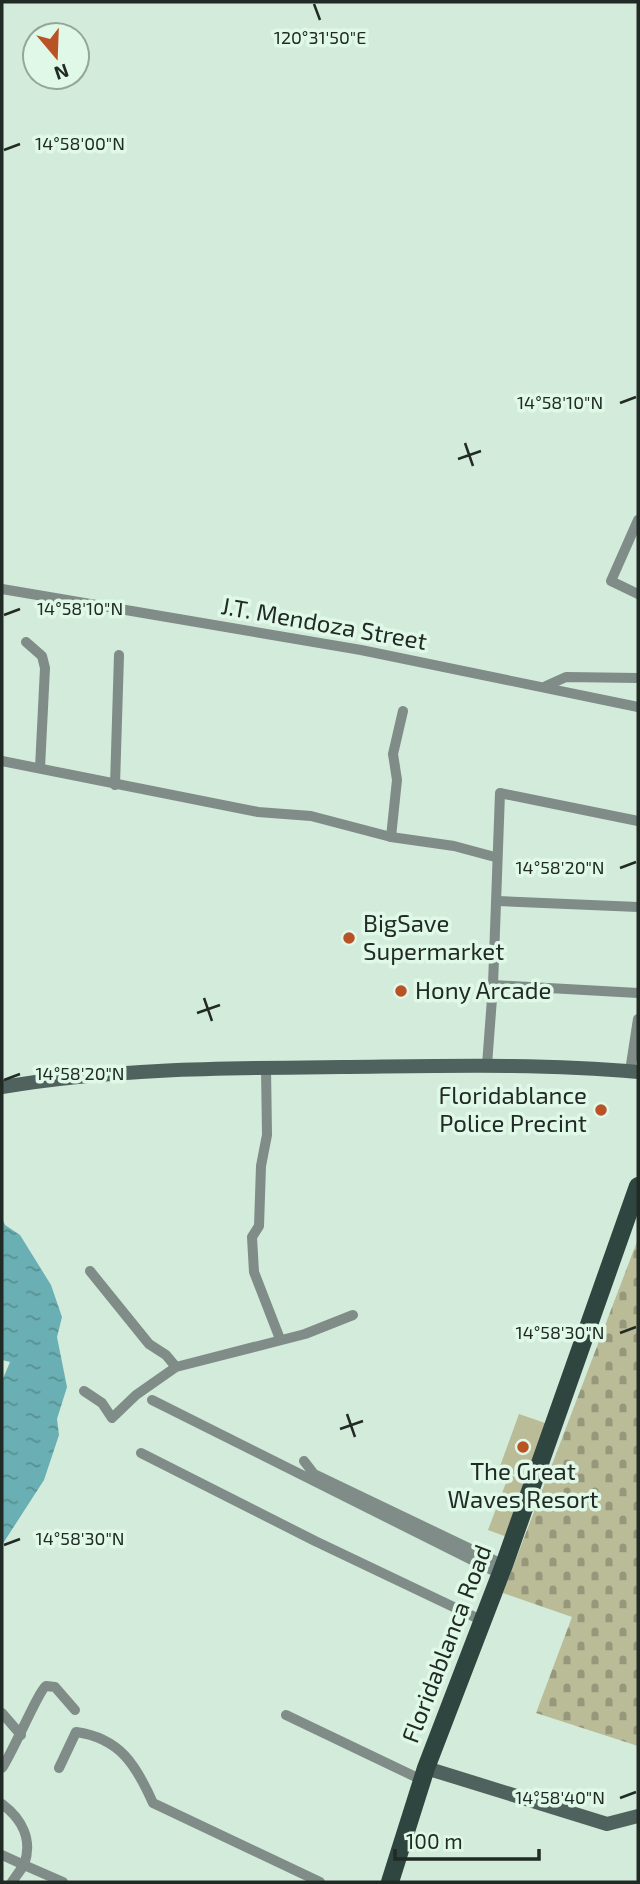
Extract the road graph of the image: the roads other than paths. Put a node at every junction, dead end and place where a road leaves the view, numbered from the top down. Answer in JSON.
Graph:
{"nodes":[{"id":1,"x":638,"y":520,"type":"edge"},
{"id":2,"x":2,"y":589,"type":"edge"},
{"id":3,"x":638,"y":594,"type":"edge"},
{"id":4,"x":26,"y":642,"type":"dead end"},
{"id":5,"x":119,"y":655,"type":"dead end"},
{"id":6,"x":638,"y":678,"type":"edge"},
{"id":7,"x":547,"y":686,"type":"junction"},
{"id":8,"x":638,"y":706,"type":"edge"},
{"id":9,"x":403,"y":711,"type":"dead end"},
{"id":10,"x":2,"y":761,"type":"edge"},
{"id":11,"x":40,"y":768,"type":"junction"},
{"id":12,"x":115,"y":785,"type":"junction"},
{"id":13,"x":638,"y":821,"type":"edge"},
{"id":14,"x":391,"y":836,"type":"junction"},
{"id":15,"x":495,"y":857,"type":"junction"},
{"id":16,"x":497,"y":901,"type":"junction"},
{"id":17,"x":638,"y":907,"type":"edge"},
{"id":18,"x":493,"y":985,"type":"junction"},
{"id":19,"x":638,"y":993,"type":"edge"},
{"id":20,"x":638,"y":1019,"type":"edge"},
{"id":21,"x":487,"y":1065,"type":"junction"},
{"id":22,"x":266,"y":1068,"type":"junction"},
{"id":23,"x":634,"y":1072,"type":"edge"},
{"id":24,"x":2,"y":1087,"type":"edge"},
{"id":25,"x":638,"y":1186,"type":"edge"},
{"id":26,"x":90,"y":1270,"type":"dead end"},
{"id":27,"x":353,"y":1315,"type":"dead end"},
{"id":28,"x":280,"y":1339,"type":"junction"},
{"id":29,"x":176,"y":1367,"type":"junction"},
{"id":30,"x":84,"y":1391,"type":"dead end"},
{"id":31,"x":152,"y":1400,"type":"dead end"},
{"id":32,"x":141,"y":1453,"type":"dead end"},
{"id":33,"x":304,"y":1461,"type":"dead end"},
{"id":34,"x":502,"y":1569,"type":"junction"},
{"id":35,"x":482,"y":1621,"type":"junction"},
{"id":36,"x":75,"y":1710,"type":"dead end"},
{"id":37,"x":2,"y":1713,"type":"edge"},
{"id":38,"x":286,"y":1715,"type":"dead end"},
{"id":39,"x":21,"y":1735,"type":"junction"},
{"id":40,"x":2,"y":1768,"type":"edge"},
{"id":41,"x":59,"y":1768,"type":"dead end"},
{"id":42,"x":424,"y":1774,"type":"junction"},
{"id":43,"x":2,"y":1804,"type":"edge"},
{"id":44,"x":638,"y":1816,"type":"edge"},
{"id":45,"x":2,"y":1855,"type":"edge"},
{"id":46,"x":24,"y":1865,"type":"junction"},
{"id":47,"x":12,"y":1882,"type":"edge"},
{"id":48,"x":63,"y":1882,"type":"edge"},
{"id":49,"x":320,"y":1882,"type":"edge"},
{"id":50,"x":390,"y":1882,"type":"edge"}],
"edges":[{"from":1,"to":3,"type":"street"},
{"from":2,"to":7,"type":"street","name":"J.T. Mendoza Street"},
{"from":4,"to":11,"type":"street"},
{"from":5,"to":12,"type":"street"},
{"from":6,"to":7,"type":"street"},
{"from":7,"to":8,"type":"street","name":"J.T. Mendoza Street"},
{"from":9,"to":14,"type":"street"},
{"from":10,"to":11,"type":"street"},
{"from":11,"to":12,"type":"street"},
{"from":12,"to":14,"type":"street"},
{"from":13,"to":15,"type":"street"},
{"from":14,"to":15,"type":"street"},
{"from":15,"to":16,"type":"street"},
{"from":16,"to":17,"type":"street"},
{"from":16,"to":18,"type":"street"},
{"from":18,"to":19,"type":"street"},
{"from":18,"to":21,"type":"street"},
{"from":20,"to":23,"type":"street"},
{"from":21,"to":22,"type":"street"},
{"from":21,"to":23,"type":"street"},
{"from":22,"to":24,"type":"street"},
{"from":22,"to":28,"type":"street"},
{"from":25,"to":34,"type":"main road","name":"Floridablanca Road"},
{"from":26,"to":29,"type":"street"},
{"from":27,"to":28,"type":"street"},
{"from":28,"to":29,"type":"street"},
{"from":29,"to":30,"type":"street"},
{"from":31,"to":34,"type":"street"},
{"from":32,"to":35,"type":"street"},
{"from":33,"to":34,"type":"street"},
{"from":34,"to":35,"type":"main road","name":"Floridablanca Road"},
{"from":35,"to":42,"type":"main road","name":"Floridablanca Road"},
{"from":36,"to":39,"type":"street"},
{"from":37,"to":39,"type":"street"},
{"from":38,"to":42,"type":"street"},
{"from":39,"to":40,"type":"street"},
{"from":41,"to":49,"type":"street"},
{"from":42,"to":44,"type":"street"},
{"from":42,"to":50,"type":"main road","name":"Floridablanca Road"},
{"from":43,"to":46,"type":"street"},
{"from":45,"to":46,"type":"street"},
{"from":46,"to":47,"type":"street"},
{"from":46,"to":48,"type":"street"}]}
